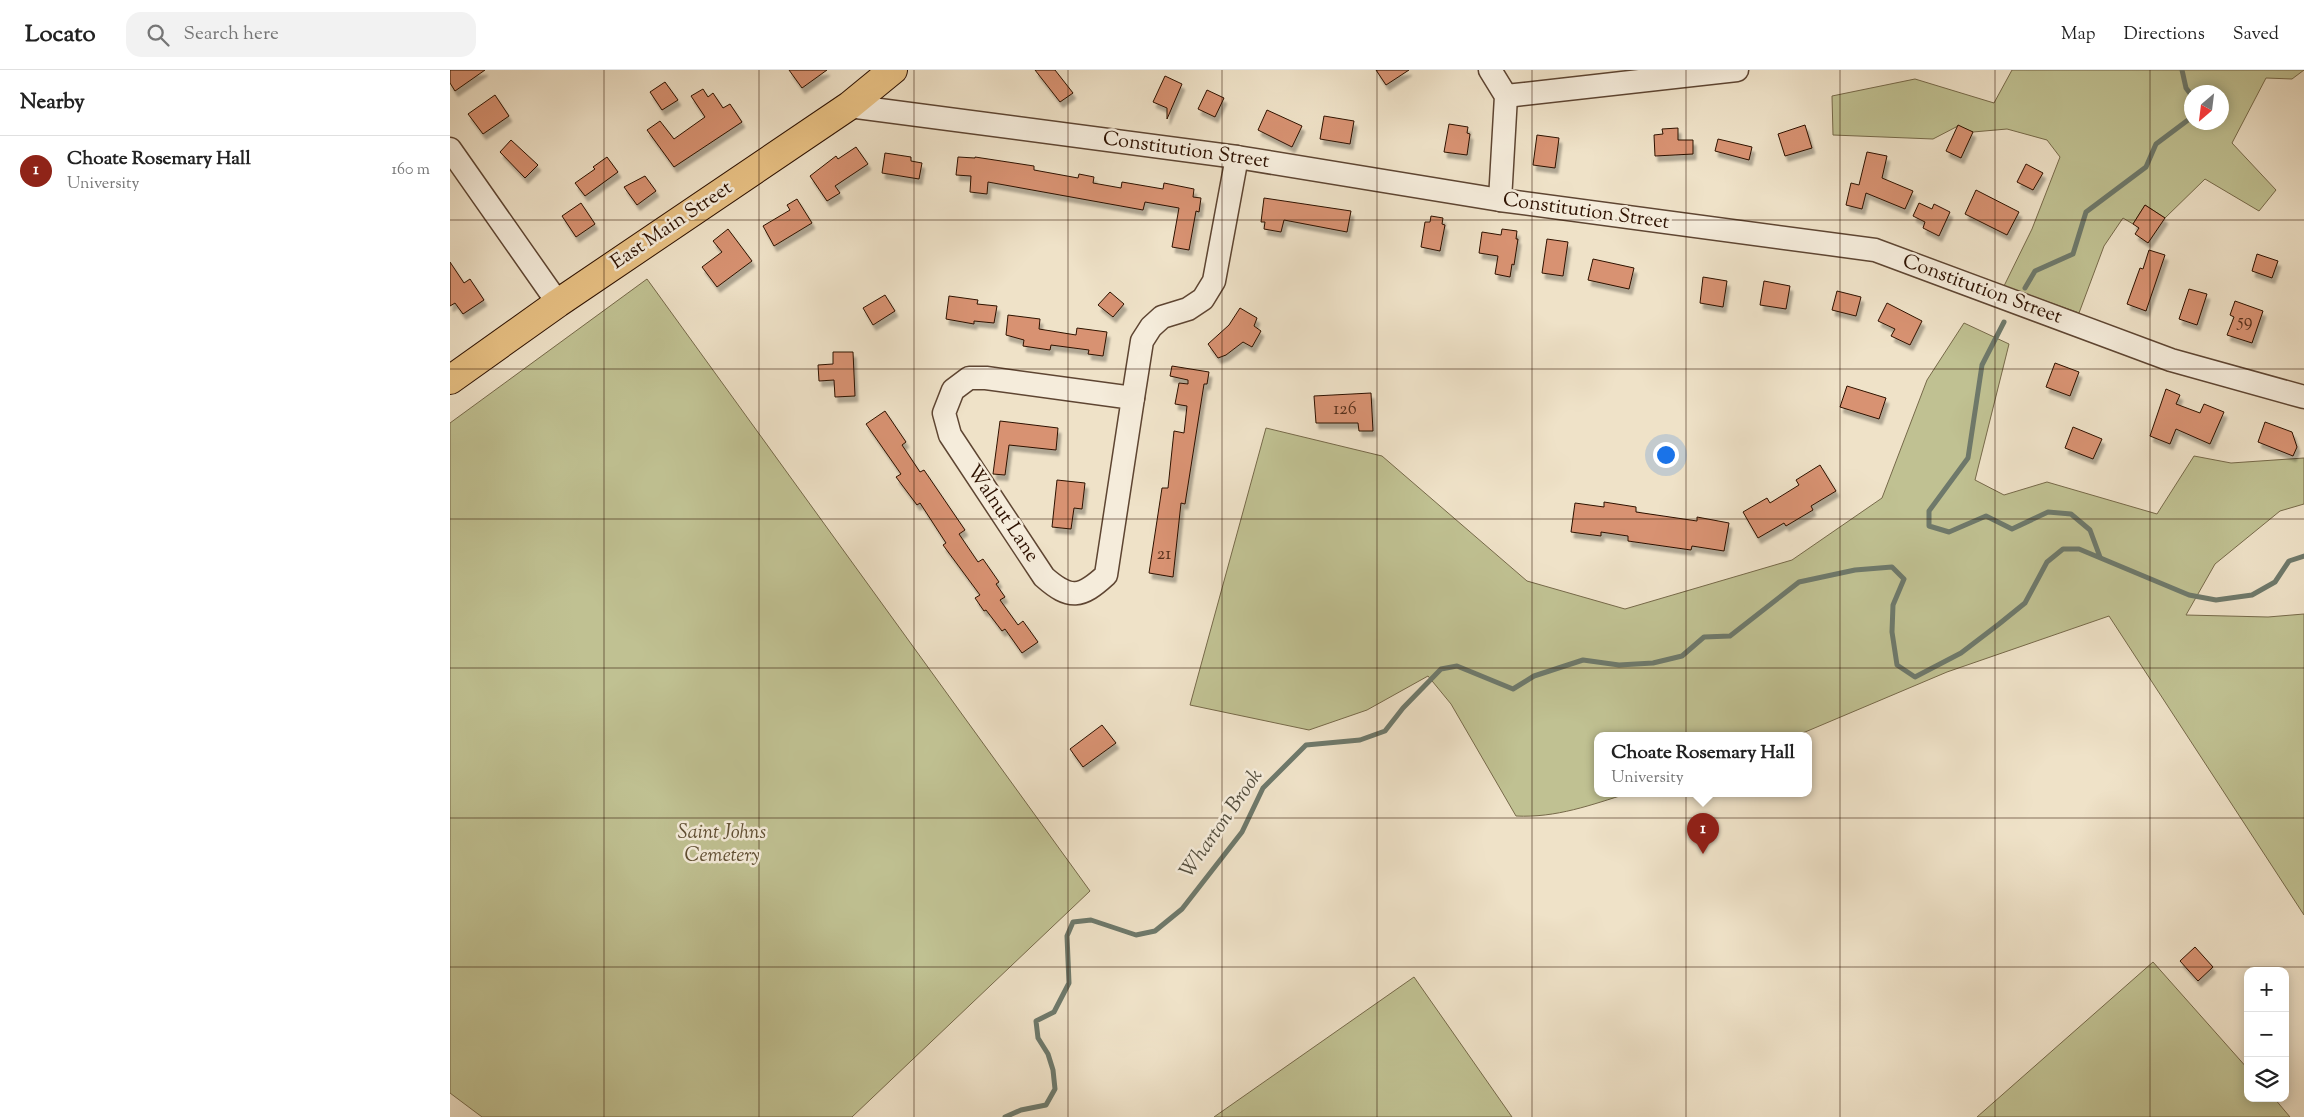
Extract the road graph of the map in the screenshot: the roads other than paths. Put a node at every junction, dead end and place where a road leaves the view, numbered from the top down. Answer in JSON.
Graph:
{"nodes":[{"id":1,"x":893,"y":70,"type":"edge"},
{"id":2,"x":1490,"y":70,"type":"edge"},
{"id":3,"x":1737,"y":70,"type":"edge"},
{"id":4,"x":1506,"y":96,"type":"junction"},
{"id":5,"x":849,"y":106,"type":"junction"},
{"id":6,"x":450,"y":149,"type":"edge"},
{"id":7,"x":1237,"y":157,"type":"junction"},
{"id":8,"x":1500,"y":200,"type":"junction"},
{"id":9,"x":558,"y":303,"type":"junction"},
{"id":10,"x":450,"y":380,"type":"edge"},
{"id":11,"x":1133,"y":398,"type":"junction"},
{"id":12,"x":2304,"y":398,"type":"edge"}],
"edges":[{"from":1,"to":5,"type":"main road","name":"East Main Street"},
{"from":2,"to":4,"type":"street"},
{"from":3,"to":4,"type":"street"},
{"from":4,"to":8,"type":"street"},
{"from":5,"to":7,"type":"street","name":"Constitution Street"},
{"from":5,"to":9,"type":"main road","name":"East Main Street"},
{"from":6,"to":9,"type":"street"},
{"from":7,"to":8,"type":"street","name":"Constitution Street"},
{"from":7,"to":11,"type":"street","name":"Walnut Lane"},
{"from":8,"to":12,"type":"street","name":"Constitution Street"},
{"from":9,"to":10,"type":"main road","name":"East Main Street"},
{"from":11,"to":11,"type":"street","name":"Walnut Lane"}]}
